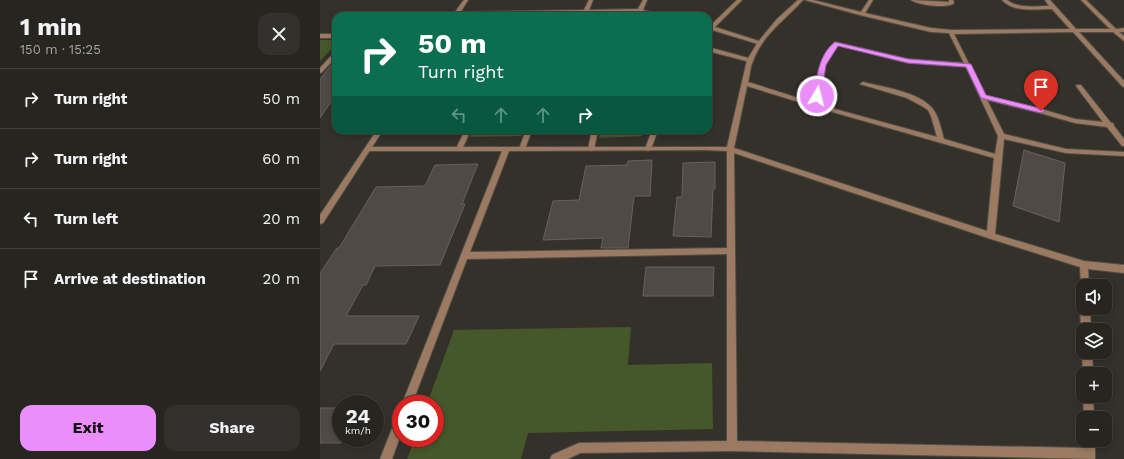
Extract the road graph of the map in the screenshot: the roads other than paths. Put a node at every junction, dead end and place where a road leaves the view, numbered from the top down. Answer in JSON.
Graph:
{"nodes":[{"id":1,"x":466,"y":0,"type":"edge"},
{"id":2,"x":591,"y":0,"type":"edge"},
{"id":3,"x":645,"y":0,"type":"edge"},
{"id":4,"x":739,"y":0,"type":"edge"},
{"id":5,"x":801,"y":0,"type":"edge"},
{"id":6,"x":807,"y":0,"type":"edge"},
{"id":7,"x":871,"y":0,"type":"edge"},
{"id":8,"x":913,"y":0,"type":"edge"},
{"id":9,"x":951,"y":0,"type":"edge"},
{"id":10,"x":1004,"y":0,"type":"edge"},
{"id":11,"x":1047,"y":0,"type":"edge"},
{"id":12,"x":1083,"y":0,"type":"edge"},
{"id":13,"x":1053,"y":7,"type":"junction"},
{"id":14,"x":586,"y":11,"type":"junction"},
{"id":15,"x":640,"y":11,"type":"junction"},
{"id":16,"x":458,"y":12,"type":"edge"},
{"id":17,"x":565,"y":12,"type":"edge"},
{"id":18,"x":645,"y":12,"type":"edge"},
{"id":19,"x":862,"y":14,"type":"junction"},
{"id":20,"x":712,"y":26,"type":"edge"},
{"id":21,"x":712,"y":30,"type":"edge"},
{"id":22,"x":1115,"y":30,"type":"junction"},
{"id":23,"x":1124,"y":30,"type":"edge"},
{"id":24,"x":1075,"y":31,"type":"junction"},
{"id":25,"x":950,"y":32,"type":"junction"},
{"id":26,"x":320,"y":36,"type":"edge"},
{"id":27,"x":332,"y":36,"type":"edge"},
{"id":28,"x":1124,"y":39,"type":"edge"},
{"id":29,"x":760,"y":43,"type":"junction"},
{"id":30,"x":712,"y":50,"type":"edge"},
{"id":31,"x":332,"y":58,"type":"edge"},
{"id":32,"x":750,"y":60,"type":"junction"},
{"id":33,"x":968,"y":65,"type":"junction"},
{"id":34,"x":320,"y":71,"type":"edge"},
{"id":35,"x":744,"y":83,"type":"junction"},
{"id":36,"x":864,"y":84,"type":"dead end"},
{"id":37,"x":1124,"y":85,"type":"edge"},
{"id":38,"x":1079,"y":86,"type":"dead end"},
{"id":39,"x":983,"y":97,"type":"junction"},
{"id":40,"x":817,"y":106,"type":"junction"},
{"id":41,"x":1111,"y":126,"type":"junction"},
{"id":42,"x":377,"y":134,"type":"edge"},
{"id":43,"x":466,"y":134,"type":"edge"},
{"id":44,"x":528,"y":134,"type":"edge"},
{"id":45,"x":594,"y":134,"type":"edge"},
{"id":46,"x":653,"y":134,"type":"edge"},
{"id":47,"x":1001,"y":136,"type":"junction"},
{"id":48,"x":941,"y":141,"type":"junction"},
{"id":49,"x":1124,"y":144,"type":"edge"},
{"id":50,"x":368,"y":149,"type":"junction"},
{"id":51,"x":459,"y":149,"type":"junction"},
{"id":52,"x":506,"y":149,"type":"junction"},
{"id":53,"x":522,"y":149,"type":"junction"},
{"id":54,"x":590,"y":149,"type":"junction"},
{"id":55,"x":648,"y":149,"type":"junction"},
{"id":56,"x":730,"y":149,"type":"junction"},
{"id":57,"x":1124,"y":154,"type":"edge"},
{"id":58,"x":998,"y":157,"type":"junction"},
{"id":59,"x":320,"y":221,"type":"edge"},
{"id":60,"x":990,"y":236,"type":"junction"},
{"id":61,"x":730,"y":251,"type":"junction"},
{"id":62,"x":465,"y":256,"type":"junction"},
{"id":63,"x":1084,"y":265,"type":"junction"},
{"id":64,"x":1124,"y":269,"type":"edge"},
{"id":65,"x":1085,"y":279,"type":"edge"},
{"id":66,"x":411,"y":395,"type":"edge"},
{"id":67,"x":392,"y":443,"type":"edge"},
{"id":68,"x":732,"y":446,"type":"junction"},
{"id":69,"x":1090,"y":457,"type":"edge"},
{"id":70,"x":386,"y":459,"type":"edge"},
{"id":71,"x":556,"y":459,"type":"edge"}],
"edges":[{"from":1,"to":16,"type":"street"},
{"from":2,"to":14,"type":"street"},
{"from":3,"to":15,"type":"street"},
{"from":4,"to":20,"type":"street"},
{"from":5,"to":29,"type":"street"},
{"from":6,"to":19,"type":"street"},
{"from":7,"to":19,"type":"street"},
{"from":8,"to":9,"type":"street"},
{"from":10,"to":13,"type":"street"},
{"from":11,"to":13,"type":"street"},
{"from":12,"to":22,"type":"street"},
{"from":13,"to":24,"type":"street"},
{"from":14,"to":15,"type":"street"},
{"from":14,"to":17,"type":"street"},
{"from":15,"to":18,"type":"street"},
{"from":19,"to":25,"type":"street"},
{"from":21,"to":29,"type":"street"},
{"from":22,"to":23,"type":"street"},
{"from":22,"to":24,"type":"street"},
{"from":22,"to":28,"type":"street"},
{"from":24,"to":25,"type":"street"},
{"from":24,"to":37,"type":"street"},
{"from":25,"to":33,"type":"street"},
{"from":26,"to":27,"type":"street"},
{"from":29,"to":32,"type":"street"},
{"from":30,"to":32,"type":"street"},
{"from":31,"to":34,"type":"street"},
{"from":32,"to":35,"type":"street"},
{"from":33,"to":39,"type":"street"},
{"from":33,"to":40,"type":"street"},
{"from":35,"to":40,"type":"street"},
{"from":35,"to":56,"type":"street"},
{"from":36,"to":48,"type":"street"},
{"from":38,"to":41,"type":"street"},
{"from":39,"to":41,"type":"street"},
{"from":39,"to":47,"type":"street"},
{"from":40,"to":48,"type":"street"},
{"from":41,"to":49,"type":"street"},
{"from":42,"to":50,"type":"street"},
{"from":43,"to":51,"type":"street"},
{"from":44,"to":53,"type":"street"},
{"from":45,"to":54,"type":"street"},
{"from":46,"to":55,"type":"street"},
{"from":47,"to":57,"type":"street"},
{"from":47,"to":58,"type":"street"},
{"from":48,"to":58,"type":"street"},
{"from":50,"to":51,"type":"street"},
{"from":50,"to":59,"type":"street"},
{"from":51,"to":52,"type":"street"},
{"from":52,"to":53,"type":"street"},
{"from":52,"to":62,"type":"street"},
{"from":53,"to":54,"type":"street"},
{"from":54,"to":55,"type":"street"},
{"from":55,"to":56,"type":"street"},
{"from":56,"to":60,"type":"street"},
{"from":56,"to":61,"type":"street"},
{"from":58,"to":60,"type":"street"},
{"from":60,"to":63,"type":"street"},
{"from":61,"to":62,"type":"street"},
{"from":61,"to":68,"type":"street"},
{"from":62,"to":66,"type":"street"},
{"from":63,"to":64,"type":"street"},
{"from":63,"to":65,"type":"street"},
{"from":67,"to":70,"type":"street"},
{"from":68,"to":69,"type":"street"},
{"from":68,"to":71,"type":"street"}]}
